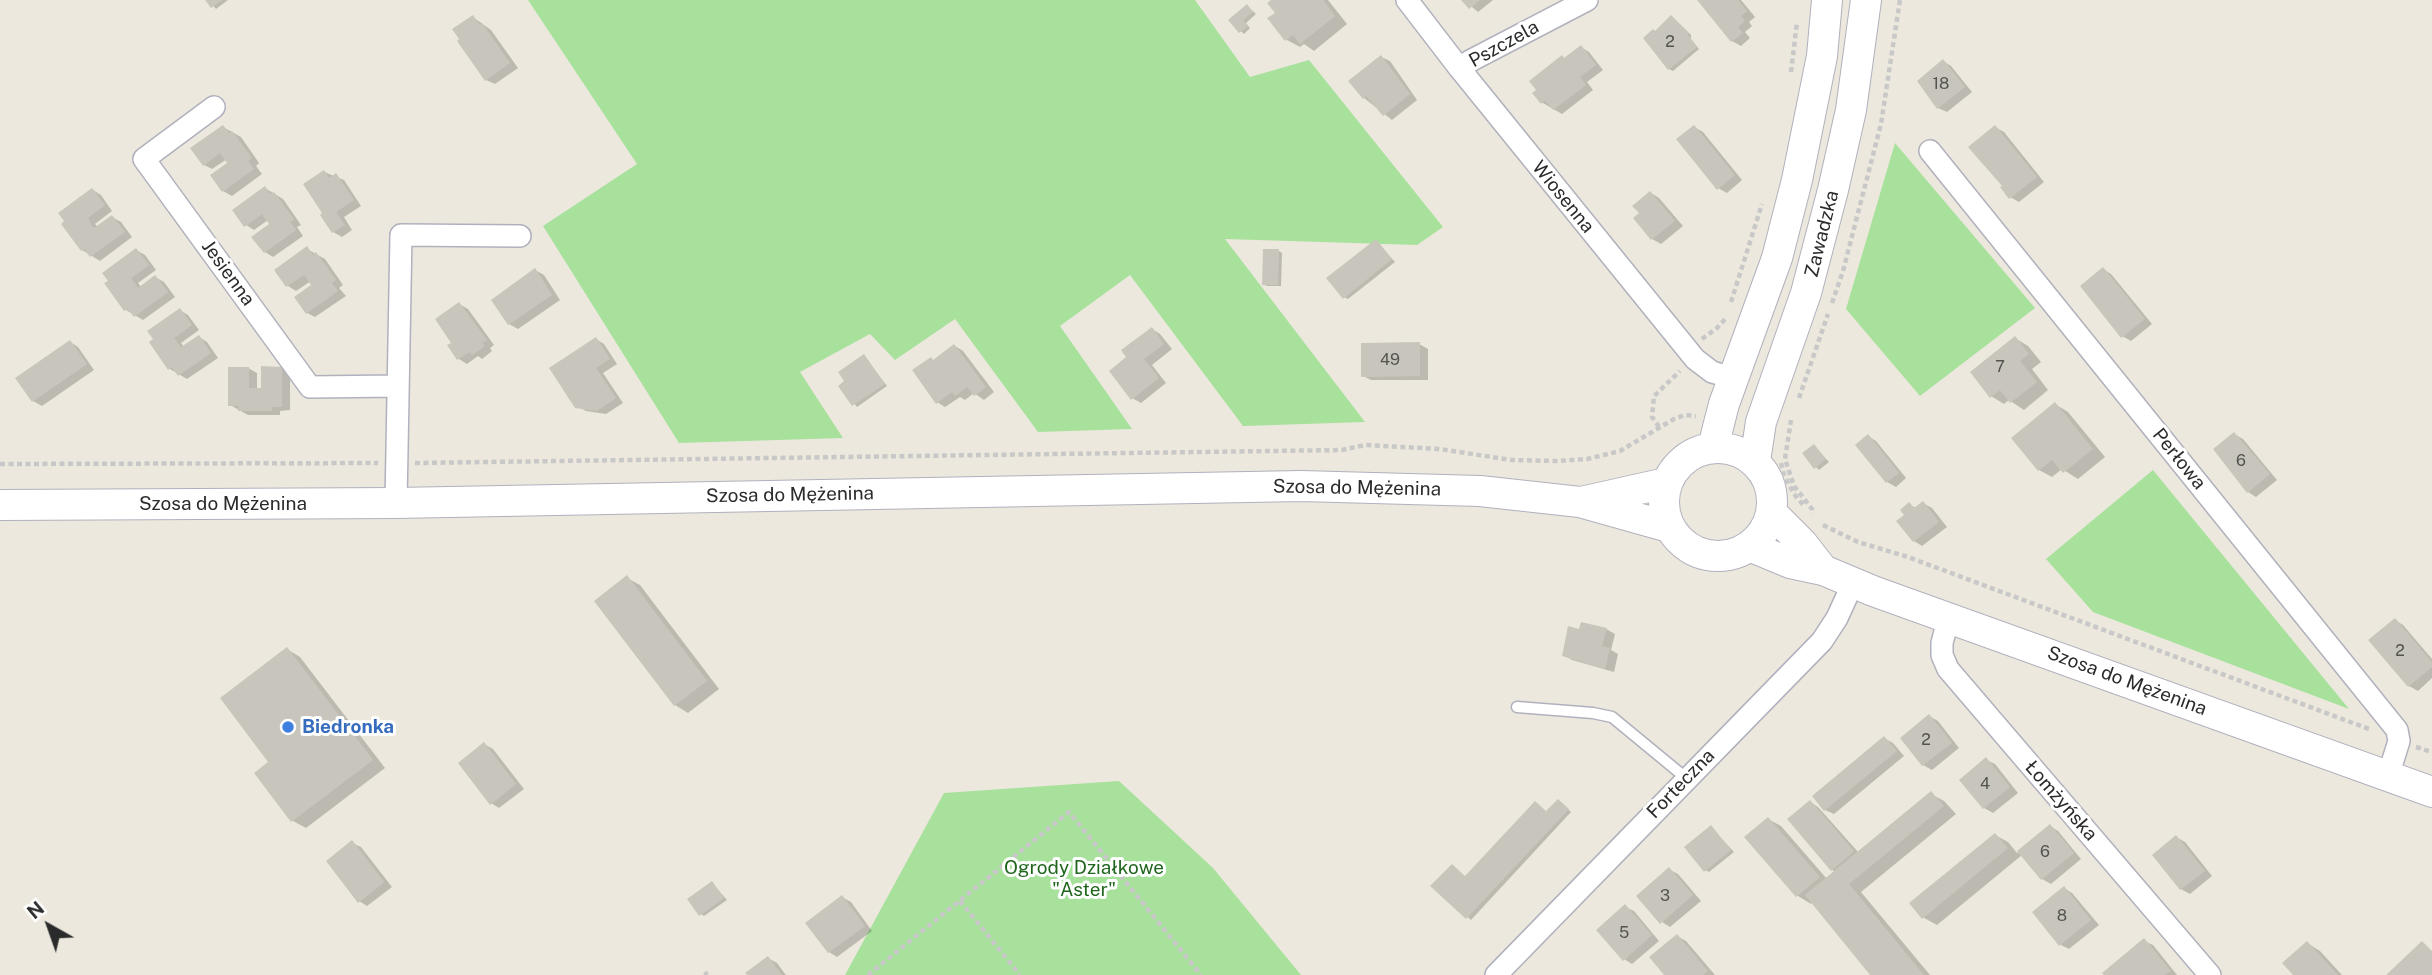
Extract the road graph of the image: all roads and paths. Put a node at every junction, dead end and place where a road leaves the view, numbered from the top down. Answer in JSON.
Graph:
{"nodes":[{"id":1,"x":1407,"y":0,"type":"edge"},
{"id":2,"x":1587,"y":0,"type":"edge"},
{"id":3,"x":1827,"y":0,"type":"edge"},
{"id":4,"x":1866,"y":0,"type":"edge"},
{"id":5,"x":1797,"y":21,"type":"dead end"},
{"id":6,"x":1460,"y":69,"type":"junction"},
{"id":7,"x":1790,"y":78,"type":"dead end"},
{"id":8,"x":214,"y":107,"type":"dead end"},
{"id":9,"x":1930,"y":151,"type":"dead end"},
{"id":10,"x":1797,"y":180,"type":"junction"},
{"id":11,"x":1833,"y":190,"type":"junction"},
{"id":12,"x":1765,"y":193,"type":"dead end"},
{"id":13,"x":520,"y":236,"type":"dead end"},
{"id":14,"x":1688,"y":351,"type":"junction"},
{"id":15,"x":1733,"y":378,"type":"junction"},
{"id":16,"x":398,"y":386,"type":"junction"},
{"id":17,"x":1709,"y":417,"type":"junction"},
{"id":18,"x":1791,"y":419,"type":"dead end"},
{"id":19,"x":1761,"y":422,"type":"junction"},
{"id":20,"x":1713,"y":447,"type":"junction"},
{"id":21,"x":1755,"y":461,"type":"junction"},
{"id":22,"x":397,"y":463,"type":"junction"},
{"id":23,"x":0,"y":464,"type":"edge"},
{"id":24,"x":1666,"y":483,"type":"junction"},
{"id":25,"x":1580,"y":502,"type":"junction"},
{"id":26,"x":396,"y":503,"type":"junction"},
{"id":27,"x":0,"y":505,"type":"edge"},
{"id":28,"x":1771,"y":512,"type":"junction"},
{"id":29,"x":1813,"y":514,"type":"junction"},
{"id":30,"x":1669,"y":527,"type":"junction"},
{"id":31,"x":1749,"y":546,"type":"junction"},
{"id":32,"x":1823,"y":569,"type":"junction"},
{"id":33,"x":1853,"y":583,"type":"junction"},
{"id":34,"x":1948,"y":616,"type":"junction"},
{"id":35,"x":1517,"y":707,"type":"dead end"},
{"id":36,"x":2399,"y":741,"type":"junction"},
{"id":37,"x":2432,"y":752,"type":"edge"},
{"id":38,"x":2388,"y":776,"type":"junction"},
{"id":39,"x":1686,"y":779,"type":"junction"},
{"id":40,"x":2432,"y":792,"type":"edge"},
{"id":41,"x":960,"y":901,"type":"junction"},
{"id":42,"x":867,"y":975,"type":"edge"},
{"id":43,"x":1020,"y":975,"type":"edge"},
{"id":44,"x":1201,"y":975,"type":"edge"},
{"id":45,"x":1496,"y":975,"type":"edge"},
{"id":46,"x":2210,"y":975,"type":"edge"}],
"edges":[{"from":1,"to":6,"type":"street","name":"Wiosenna"},
{"from":2,"to":6,"type":"street","name":"Pszczela"},
{"from":3,"to":10,"type":"main road","name":"Zawadzka"},
{"from":4,"to":11,"type":"main road","name":"Zawadzka"},
{"from":5,"to":7,"type":"path"},
{"from":6,"to":14,"type":"street","name":"Wiosenna"},
{"from":8,"to":16,"type":"street","name":"Jesienna"},
{"from":9,"to":36,"type":"street","name":"Perłowa"},
{"from":10,"to":11,"type":"main road"},
{"from":10,"to":15,"type":"main road","name":"Zawadzka"},
{"from":11,"to":19,"type":"main road","name":"Zawadzka"},
{"from":12,"to":14,"type":"path"},
{"from":13,"to":16,"type":"street"},
{"from":14,"to":15,"type":"street","name":"Wiosenna"},
{"from":15,"to":17,"type":"main road","name":"Zawadzka"},
{"from":16,"to":22,"type":"street"},
{"from":17,"to":20,"type":"main road","name":"Zawadzka"},
{"from":17,"to":22,"type":"path"},
{"from":18,"to":29,"type":"path"},
{"from":19,"to":21,"type":"main road","name":"Zawadzka"},
{"from":19,"to":29,"type":"path"},
{"from":20,"to":21,"type":"main road"},
{"from":20,"to":24,"type":"main road"},
{"from":21,"to":28,"type":"main road"},
{"from":22,"to":23,"type":"path"},
{"from":22,"to":26,"type":"street"},
{"from":24,"to":25,"type":"main road","name":"Szosa do Mężenina"},
{"from":24,"to":30,"type":"main road"},
{"from":25,"to":26,"type":"main road","name":"Szosa do Mężenina"},
{"from":25,"to":30,"type":"main road","name":"Szosa do Mężenina"},
{"from":26,"to":27,"type":"main road","name":"Szosa do Mężenina"},
{"from":28,"to":31,"type":"main road"},
{"from":28,"to":32,"type":"main road","name":"Szosa do Mężenina"},
{"from":29,"to":36,"type":"path"},
{"from":30,"to":31,"type":"main road"},
{"from":31,"to":32,"type":"main road","name":"Szosa do Mężenina"},
{"from":32,"to":33,"type":"main road","name":"Szosa do Mężenina"},
{"from":33,"to":34,"type":"main road","name":"Szosa do Mężenina"},
{"from":33,"to":39,"type":"street","name":"Forteczna"},
{"from":34,"to":38,"type":"main road","name":"Szosa do Mężenina"},
{"from":34,"to":46,"type":"street","name":"Łomżyńska"},
{"from":35,"to":39,"type":"lane"},
{"from":36,"to":37,"type":"path"},
{"from":36,"to":38,"type":"street"},
{"from":38,"to":40,"type":"main road","name":"Szosa do Mężenina"},
{"from":39,"to":45,"type":"street","name":"Forteczna"},
{"from":41,"to":42,"type":"path"},
{"from":41,"to":43,"type":"path"},
{"from":41,"to":44,"type":"path"}]}
